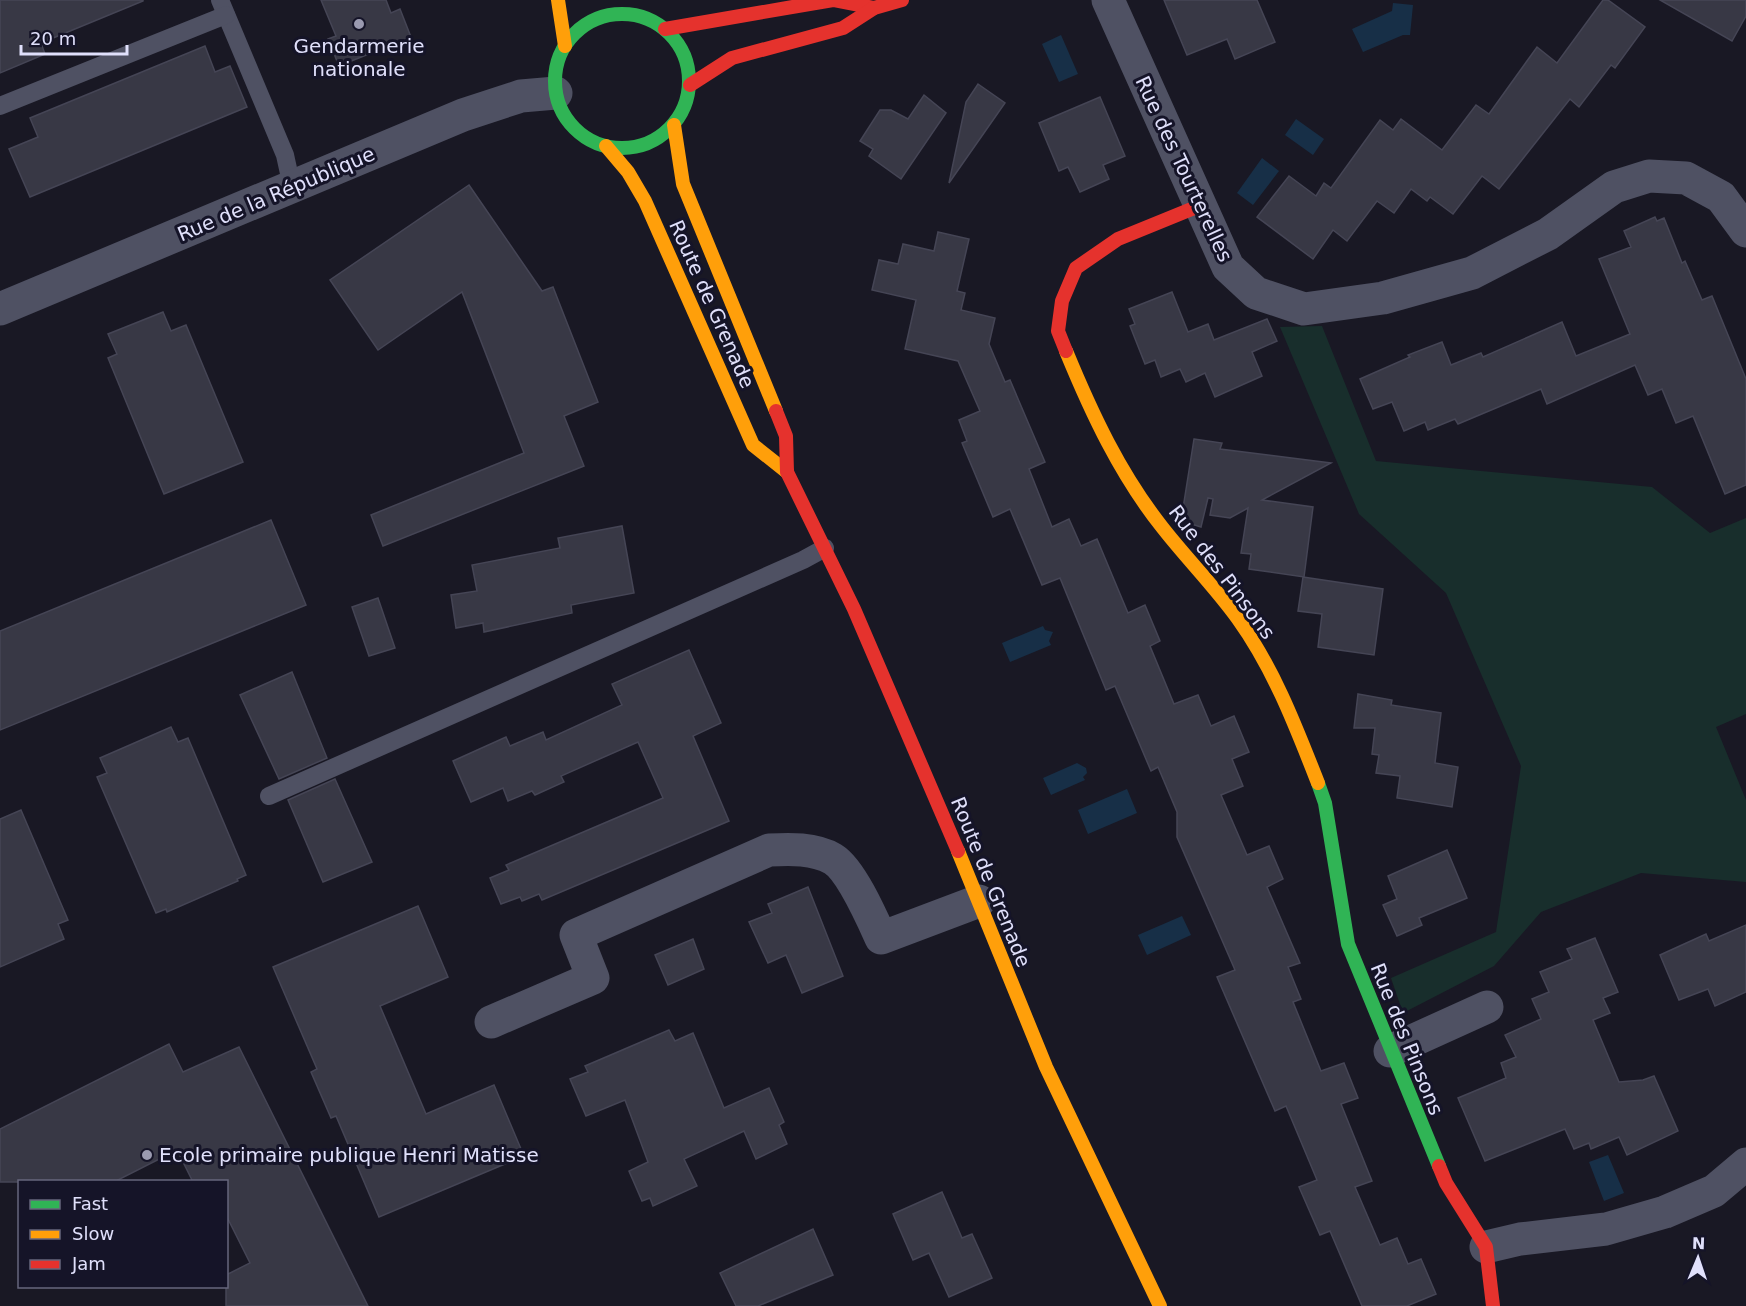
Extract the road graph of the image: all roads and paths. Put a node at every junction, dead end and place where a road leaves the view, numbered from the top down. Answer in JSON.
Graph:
{"nodes":[{"id":1,"x":558,"y":0,"type":"edge"},
{"id":2,"x":603,"y":0,"type":"edge"},
{"id":3,"x":902,"y":0,"type":"edge"},
{"id":4,"x":1108,"y":0,"type":"edge"},
{"id":5,"x":223,"y":7,"type":"edge"},
{"id":6,"x":874,"y":8,"type":"junction"},
{"id":7,"x":617,"y":14,"type":"junction"},
{"id":8,"x":665,"y":29,"type":"junction"},
{"id":9,"x":565,"y":46,"type":"junction"},
{"id":10,"x":690,"y":85,"type":"junction"},
{"id":11,"x":556,"y":93,"type":"junction"},
{"id":12,"x":0,"y":105,"type":"edge"},
{"id":13,"x":674,"y":125,"type":"junction"},
{"id":14,"x":606,"y":146,"type":"junction"},
{"id":15,"x":292,"y":187,"type":"junction"},
{"id":16,"x":1199,"y":206,"type":"junction"},
{"id":17,"x":1746,"y":231,"type":"edge"},
{"id":18,"x":0,"y":309,"type":"edge"},
{"id":19,"x":787,"y":472,"type":"junction"},
{"id":20,"x":825,"y":548,"type":"junction"},
{"id":21,"x":269,"y":796,"type":"dead end"},
{"id":22,"x":979,"y":901,"type":"junction"},
{"id":23,"x":1487,"y":1007,"type":"dead end"},
{"id":24,"x":491,"y":1022,"type":"dead end"},
{"id":25,"x":1390,"y":1051,"type":"junction"},
{"id":26,"x":1746,"y":1164,"type":"edge"},
{"id":27,"x":1486,"y":1247,"type":"junction"},
{"id":28,"x":1160,"y":1306,"type":"edge"},
{"id":29,"x":1493,"y":1306,"type":"edge"}],
"edges":[{"from":1,"to":9,"type":"main road"},
{"from":2,"to":7,"type":"main road"},
{"from":3,"to":6,"type":"main road"},
{"from":4,"to":16,"type":"street","name":"Rue des Tourterelles"},
{"from":5,"to":12,"type":"lane"},
{"from":5,"to":15,"type":"lane"},
{"from":6,"to":8,"type":"main road"},
{"from":6,"to":10,"type":"main road"},
{"from":7,"to":8,"type":"main road"},
{"from":7,"to":9,"type":"main road"},
{"from":8,"to":10,"type":"main road"},
{"from":9,"to":11,"type":"main road"},
{"from":10,"to":13,"type":"main road"},
{"from":11,"to":14,"type":"main road"},
{"from":11,"to":15,"type":"street","name":"Rue de la République"},
{"from":13,"to":14,"type":"main road"},
{"from":13,"to":19,"type":"main road","name":"Route de Grenade"},
{"from":14,"to":19,"type":"main road","name":"Route de Grenade"},
{"from":15,"to":18,"type":"street","name":"Rue de la République"},
{"from":16,"to":17,"type":"street","name":"Rue des Tourterelles"},
{"from":16,"to":25,"type":"main road","name":"Rue des Pinsons"},
{"from":19,"to":20,"type":"main road","name":"Route de Grenade"},
{"from":20,"to":21,"type":"lane"},
{"from":20,"to":22,"type":"main road","name":"Route de Grenade"},
{"from":22,"to":24,"type":"street"},
{"from":22,"to":28,"type":"main road","name":"Route de Grenade"},
{"from":23,"to":25,"type":"street"},
{"from":25,"to":27,"type":"main road","name":"Rue des Pinsons"},
{"from":26,"to":27,"type":"street"},
{"from":27,"to":29,"type":"main road","name":"Rue des Pinsons"}]}
